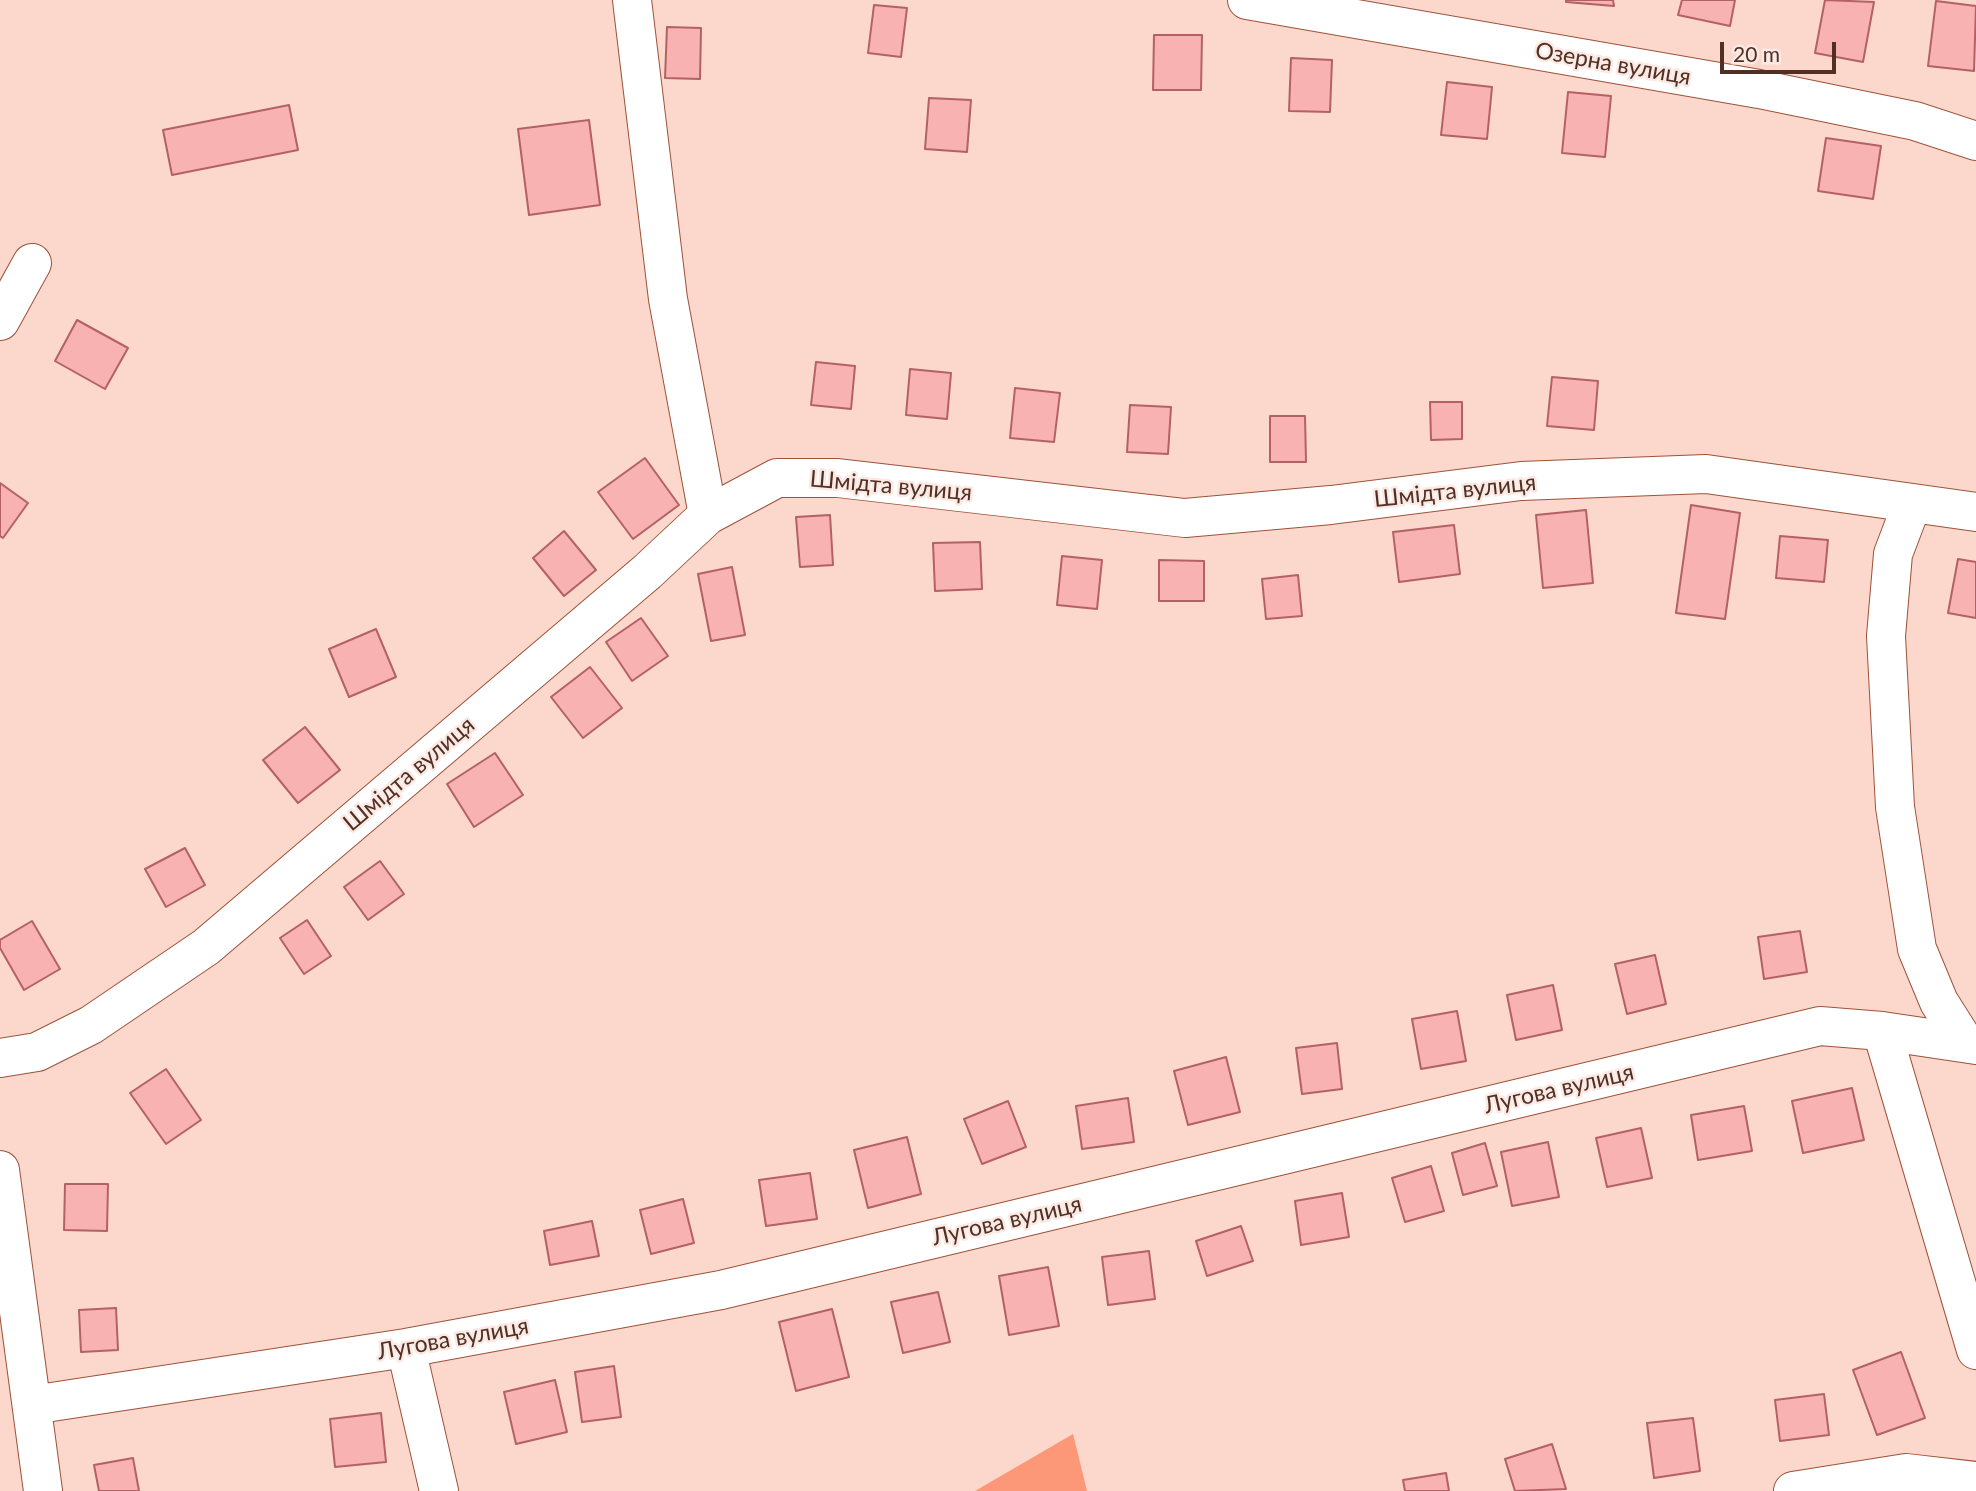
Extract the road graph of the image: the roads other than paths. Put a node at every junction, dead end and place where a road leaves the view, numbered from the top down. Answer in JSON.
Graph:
{"nodes":[{"id":1,"x":632,"y":0,"type":"edge"},
{"id":2,"x":1247,"y":0,"type":"edge"},
{"id":3,"x":1976,"y":141,"type":"edge"},
{"id":4,"x":32,"y":263,"type":"dead end"},
{"id":5,"x":0,"y":321,"type":"edge"},
{"id":6,"x":1912,"y":504,"type":"junction"},
{"id":7,"x":1976,"y":512,"type":"edge"},
{"id":8,"x":708,"y":515,"type":"junction"},
{"id":9,"x":1882,"y":1031,"type":"junction"},
{"id":10,"x":1971,"y":1044,"type":"edge"},
{"id":11,"x":0,"y":1058,"type":"edge"},
{"id":12,"x":0,"y":1170,"type":"edge"},
{"id":13,"x":406,"y":1348,"type":"junction"},
{"id":14,"x":1976,"y":1350,"type":"edge"},
{"id":15,"x":32,"y":1405,"type":"junction"},
{"id":16,"x":1976,"y":1481,"type":"edge"},
{"id":17,"x":43,"y":1491,"type":"edge"},
{"id":18,"x":439,"y":1491,"type":"edge"},
{"id":19,"x":1793,"y":1491,"type":"edge"}],
"edges":[{"from":1,"to":8,"type":"street"},
{"from":2,"to":3,"type":"street","name":"Озерна вулиця"},
{"from":4,"to":5,"type":"street"},
{"from":6,"to":7,"type":"street","name":"Шмідта вулиця"},
{"from":6,"to":8,"type":"street","name":"Шмідта вулиця"},
{"from":6,"to":10,"type":"street"},
{"from":8,"to":11,"type":"street","name":"Шмідта вулиця"},
{"from":9,"to":10,"type":"street","name":"Лугова вулиця"},
{"from":9,"to":13,"type":"street","name":"Лугова вулиця"},
{"from":9,"to":14,"type":"street"},
{"from":12,"to":15,"type":"street"},
{"from":13,"to":15,"type":"street","name":"Лугова вулиця"},
{"from":13,"to":18,"type":"street"},
{"from":15,"to":17,"type":"street"},
{"from":16,"to":19,"type":"street"}]}
